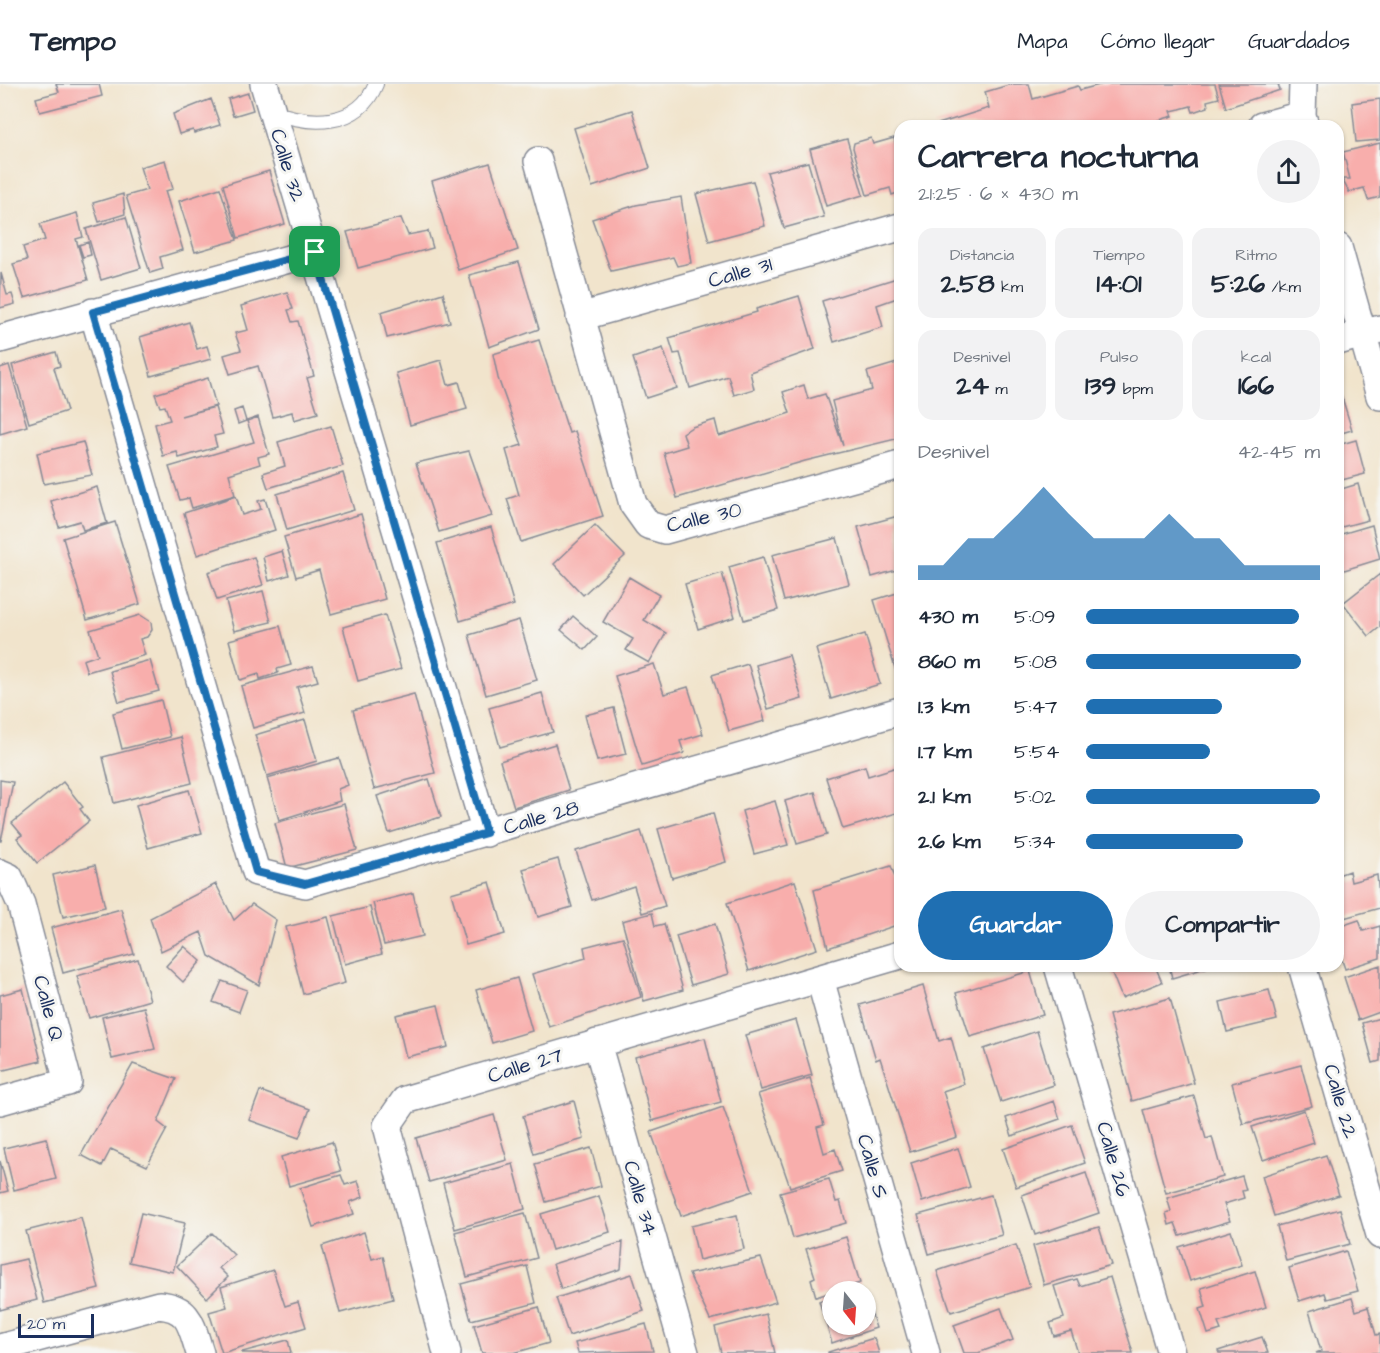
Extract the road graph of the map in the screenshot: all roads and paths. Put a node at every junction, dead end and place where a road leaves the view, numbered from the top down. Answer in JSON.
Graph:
{"nodes":[{"id":1,"x":264,"y":84,"type":"edge"},
{"id":2,"x":376,"y":84,"type":"edge"},
{"id":3,"x":1302,"y":84,"type":"edge"},
{"id":4,"x":272,"y":111,"type":"junction"},
{"id":5,"x":1304,"y":120,"type":"edge"},
{"id":6,"x":538,"y":161,"type":"dead end"},
{"id":7,"x":894,"y":230,"type":"edge"},
{"id":8,"x":315,"y":252,"type":"junction"},
{"id":9,"x":1344,"y":271,"type":"edge"},
{"id":10,"x":93,"y":312,"type":"junction"},
{"id":11,"x":580,"y":317,"type":"junction"},
{"id":12,"x":1360,"y":334,"type":"edge"},
{"id":13,"x":0,"y":339,"type":"edge"},
{"id":14,"x":1380,"y":396,"type":"edge"},
{"id":15,"x":894,"y":467,"type":"edge"},
{"id":16,"x":894,"y":713,"type":"edge"},
{"id":17,"x":486,"y":833,"type":"junction"},
{"id":18,"x":0,"y":873,"type":"edge"},
{"id":19,"x":894,"y":957,"type":"edge"},
{"id":20,"x":1060,"y":972,"type":"edge"},
{"id":21,"x":1304,"y":972,"type":"edge"},
{"id":22,"x":820,"y":978,"type":"junction"},
{"id":23,"x":597,"y":1043,"type":"junction"},
{"id":24,"x":0,"y":1101,"type":"edge"},
{"id":25,"x":1380,"y":1235,"type":"edge"},
{"id":26,"x":0,"y":1348,"type":"edge"},
{"id":27,"x":200,"y":1353,"type":"edge"},
{"id":28,"x":447,"y":1353,"type":"edge"},
{"id":29,"x":685,"y":1353,"type":"edge"},
{"id":30,"x":926,"y":1353,"type":"edge"},
{"id":31,"x":1171,"y":1353,"type":"edge"}],
"edges":[{"from":1,"to":4,"type":"street","name":"Calle 32"},
{"from":2,"to":4,"type":"lane"},
{"from":3,"to":5,"type":"street"},
{"from":4,"to":8,"type":"street","name":"Calle 32"},
{"from":6,"to":11,"type":"street","name":"Calle 30"},
{"from":7,"to":11,"type":"street","name":"Calle 31"},
{"from":8,"to":10,"type":"street"},
{"from":8,"to":17,"type":"street","name":"Calle 32"},
{"from":9,"to":12,"type":"street"},
{"from":10,"to":13,"type":"street"},
{"from":10,"to":17,"type":"street","name":"Calle 28"},
{"from":11,"to":15,"type":"street","name":"Calle 30"},
{"from":12,"to":14,"type":"street"},
{"from":16,"to":17,"type":"street","name":"Calle 28"},
{"from":18,"to":24,"type":"street","name":"Calle Q"},
{"from":19,"to":22,"type":"street","name":"Calle 27"},
{"from":20,"to":31,"type":"street","name":"Calle 26"},
{"from":21,"to":25,"type":"street","name":"Calle 22"},
{"from":22,"to":23,"type":"street","name":"Calle 27"},
{"from":22,"to":30,"type":"street","name":"Calle S"},
{"from":23,"to":28,"type":"street","name":"Calle 27"},
{"from":23,"to":29,"type":"street","name":"Calle 34"},
{"from":26,"to":27,"type":"street"}]}
